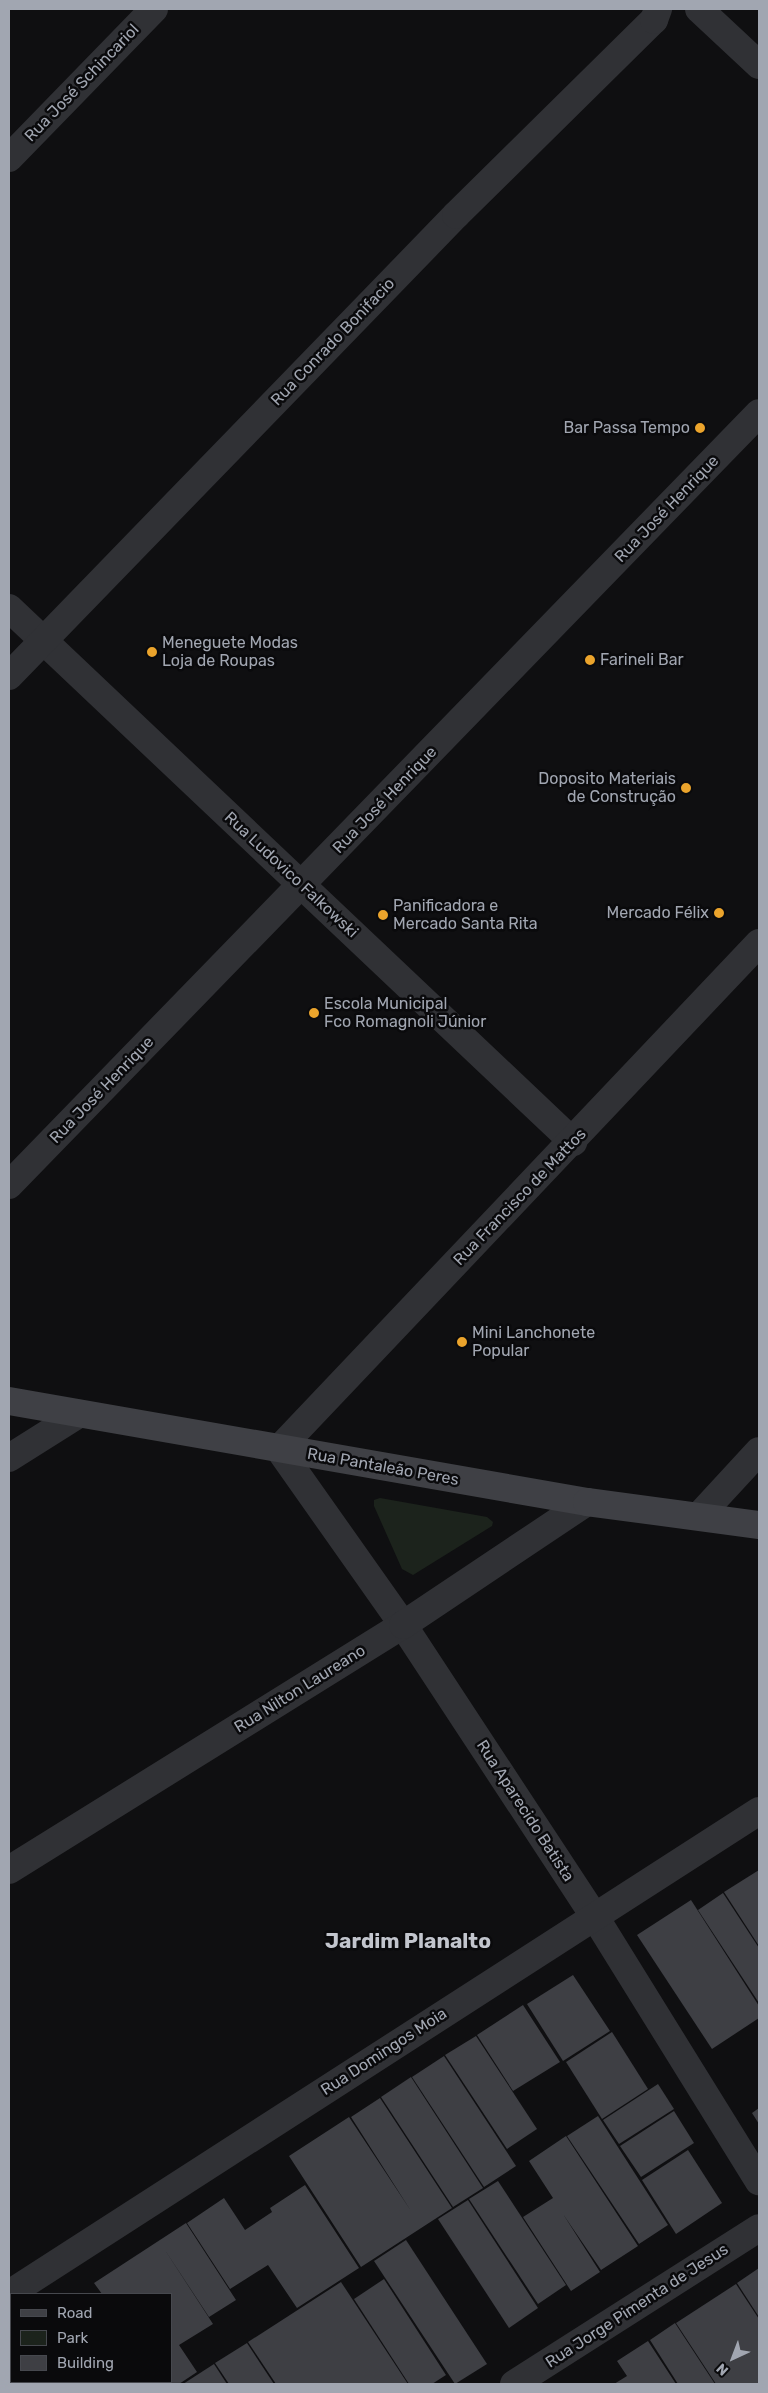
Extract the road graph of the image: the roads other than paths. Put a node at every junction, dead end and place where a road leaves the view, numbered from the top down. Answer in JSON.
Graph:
{"nodes":[{"id":1,"x":154,"y":9,"type":"edge"},
{"id":2,"x":658,"y":9,"type":"edge"},
{"id":3,"x":699,"y":9,"type":"edge"},
{"id":4,"x":759,"y":65,"type":"edge"},
{"id":5,"x":9,"y":158,"type":"edge"},
{"id":6,"x":759,"y":413,"type":"edge"},
{"id":7,"x":9,"y":608,"type":"edge"},
{"id":8,"x":43,"y":641,"type":"junction"},
{"id":9,"x":9,"y":676,"type":"edge"},
{"id":10,"x":302,"y":885,"type":"junction"},
{"id":11,"x":759,"y":943,"type":"edge"},
{"id":12,"x":573,"y":1142,"type":"junction"},
{"id":13,"x":9,"y":1185,"type":"edge"},
{"id":14,"x":9,"y":1401,"type":"edge"},
{"id":15,"x":78,"y":1414,"type":"junction"},
{"id":16,"x":279,"y":1449,"type":"junction"},
{"id":17,"x":759,"y":1451,"type":"edge"},
{"id":18,"x":9,"y":1458,"type":"edge"},
{"id":19,"x":587,"y":1502,"type":"junction"},
{"id":20,"x":699,"y":1516,"type":"junction"},
{"id":21,"x":759,"y":1525,"type":"edge"},
{"id":22,"x":403,"y":1624,"type":"junction"},
{"id":23,"x":759,"y":1812,"type":"edge"},
{"id":24,"x":9,"y":1870,"type":"edge"},
{"id":25,"x":595,"y":1917,"type":"junction"},
{"id":26,"x":759,"y":2181,"type":"edge"},
{"id":27,"x":759,"y":2228,"type":"edge"},
{"id":28,"x":11,"y":2293,"type":"edge"},
{"id":29,"x":514,"y":2384,"type":"edge"}],
"edges":[{"from":1,"to":5,"type":"street","name":"Rua José Schincariol"},
{"from":2,"to":8,"type":"street","name":"Rua Conrado Bonifacio"},
{"from":3,"to":4,"type":"street"},
{"from":6,"to":10,"type":"street","name":"Rua José Henrique"},
{"from":7,"to":8,"type":"street","name":"Rua Ludovico Falkowski"},
{"from":8,"to":9,"type":"street","name":"Rua Conrado Bonifacio"},
{"from":8,"to":10,"type":"street","name":"Rua Ludovico Falkowski"},
{"from":10,"to":12,"type":"street","name":"Rua Ludovico Falkowski"},
{"from":10,"to":13,"type":"street","name":"Rua José Henrique"},
{"from":11,"to":12,"type":"street","name":"Rua Francisco de Mattos"},
{"from":12,"to":16,"type":"street","name":"Rua Francisco de Mattos"},
{"from":14,"to":15,"type":"street","name":"Rua Pantaleão Peres"},
{"from":15,"to":16,"type":"street","name":"Rua Pantaleão Peres"},
{"from":15,"to":18,"type":"street"},
{"from":16,"to":19,"type":"street","name":"Rua Pantaleão Peres"},
{"from":16,"to":22,"type":"street","name":"Rua Aparecido Batista"},
{"from":17,"to":20,"type":"street"},
{"from":19,"to":20,"type":"street","name":"Rua Pantaleão Peres"},
{"from":19,"to":22,"type":"street","name":"Rua Nilton Laureano"},
{"from":20,"to":21,"type":"street","name":"Rua Pantaleão Peres"},
{"from":22,"to":24,"type":"street","name":"Rua Nilton Laureano"},
{"from":22,"to":25,"type":"street","name":"Rua Aparecido Batista"},
{"from":23,"to":25,"type":"street","name":"Rua Domingos Moia"},
{"from":25,"to":26,"type":"street","name":"Rua Aparecido Batista"},
{"from":25,"to":28,"type":"street","name":"Rua Domingos Moia"},
{"from":27,"to":29,"type":"street","name":"Rua Jorge Pimenta de Jesus"}]}
